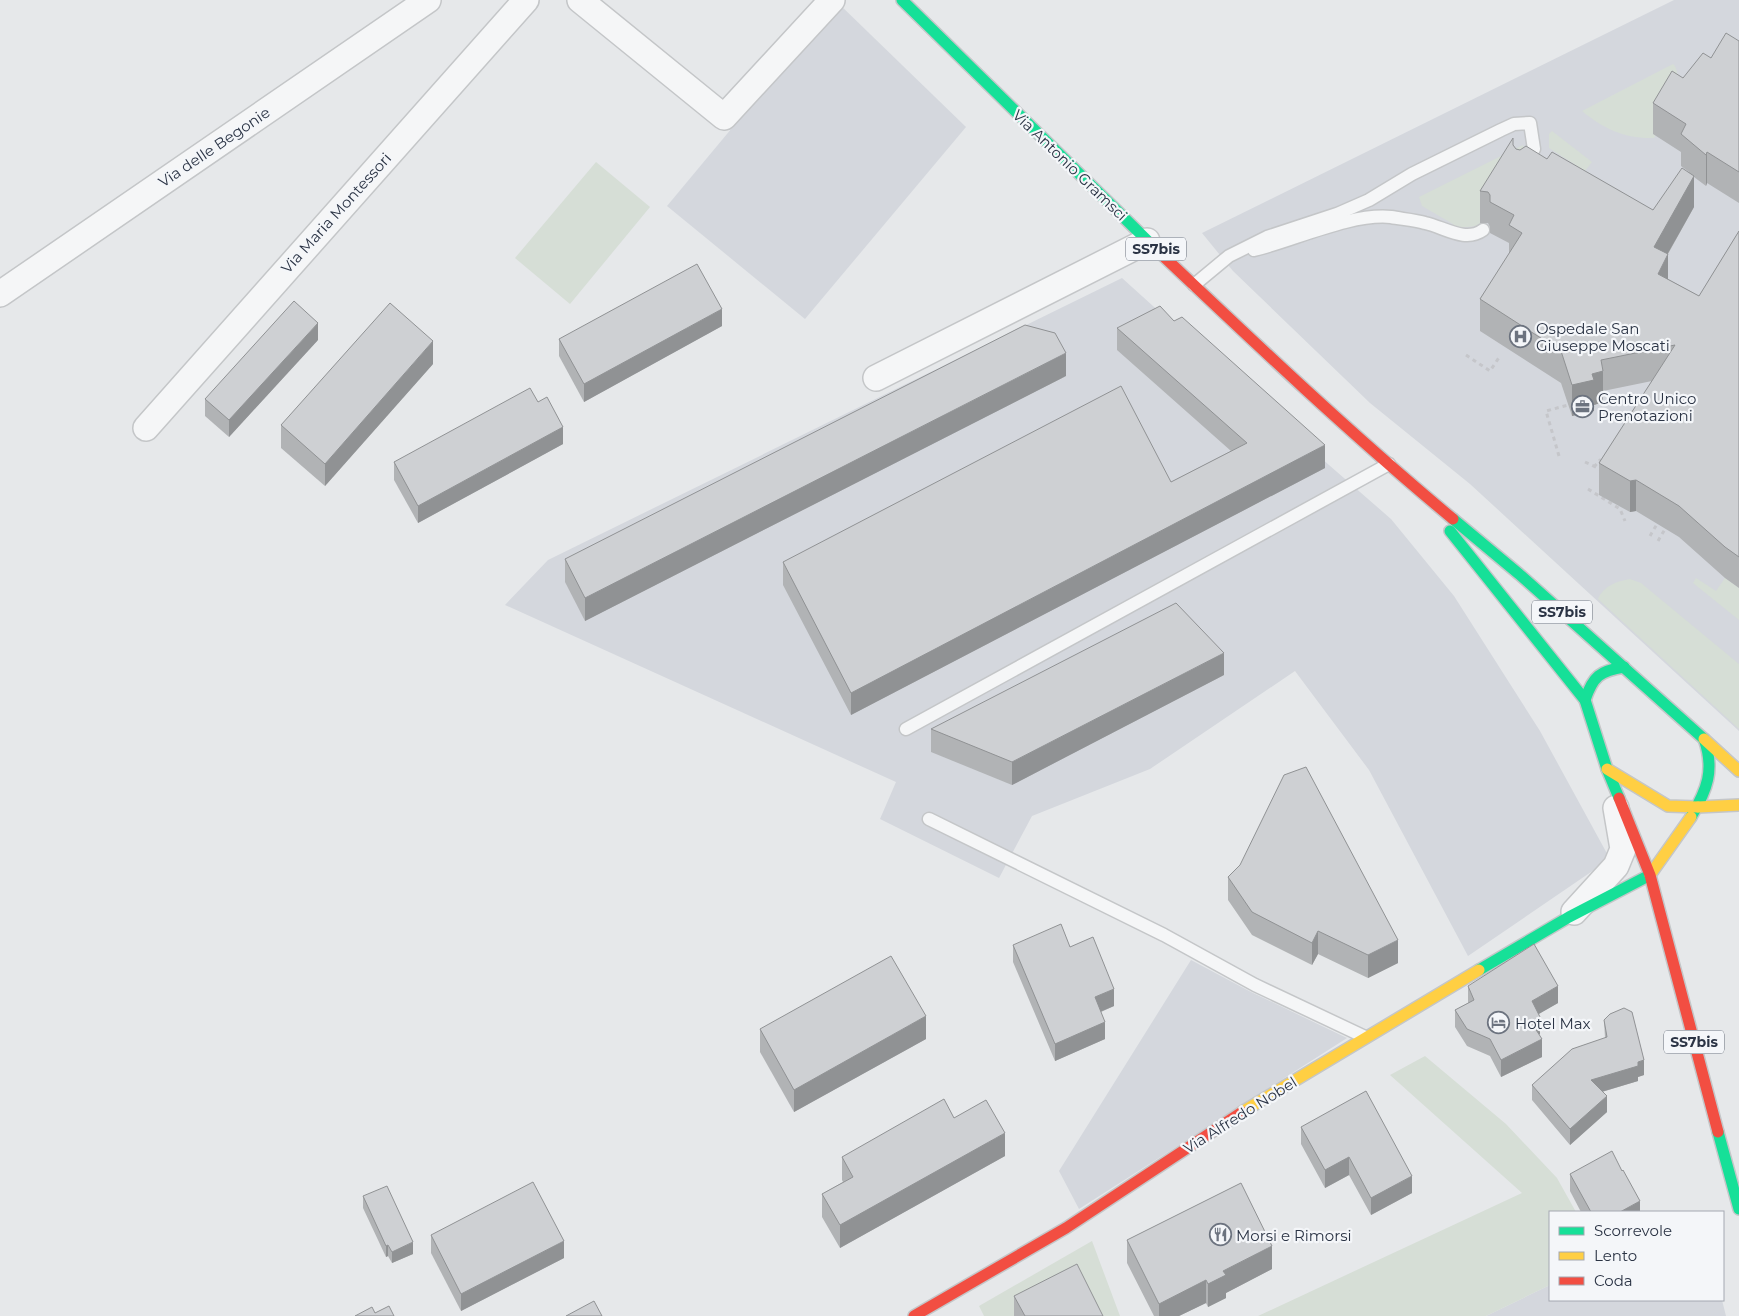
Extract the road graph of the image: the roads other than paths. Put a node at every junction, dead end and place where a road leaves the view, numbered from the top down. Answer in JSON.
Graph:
{"nodes":[{"id":1,"x":428,"y":0,"type":"edge"},
{"id":2,"x":526,"y":0,"type":"edge"},
{"id":3,"x":580,"y":0,"type":"edge"},
{"id":4,"x":832,"y":0,"type":"edge"},
{"id":5,"x":902,"y":0,"type":"edge"},
{"id":6,"x":1520,"y":173,"type":"edge"},
{"id":7,"x":1483,"y":230,"type":"dead end"},
{"id":8,"x":1147,"y":241,"type":"junction"},
{"id":9,"x":1229,"y":256,"type":"junction"},
{"id":10,"x":1194,"y":285,"type":"junction"},
{"id":11,"x":0,"y":294,"type":"edge"},
{"id":12,"x":876,"y":378,"type":"dead end"},
{"id":13,"x":146,"y":428,"type":"dead end"},
{"id":14,"x":1389,"y":464,"type":"junction"},
{"id":15,"x":1418,"y":490,"type":"junction"},
{"id":16,"x":1624,"y":668,"type":"junction"},
{"id":17,"x":1585,"y":700,"type":"junction"},
{"id":18,"x":906,"y":729,"type":"dead end"},
{"id":19,"x":1704,"y":738,"type":"junction"},
{"id":20,"x":1607,"y":769,"type":"junction"},
{"id":21,"x":1739,"y":771,"type":"edge"},
{"id":22,"x":1739,"y":805,"type":"edge"},
{"id":23,"x":1698,"y":807,"type":"junction"},
{"id":24,"x":929,"y":819,"type":"dead end"},
{"id":25,"x":1650,"y":875,"type":"junction"},
{"id":26,"x":1568,"y":917,"type":"junction"},
{"id":27,"x":1365,"y":1038,"type":"junction"},
{"id":28,"x":1739,"y":1209,"type":"edge"},
{"id":29,"x":914,"y":1316,"type":"edge"}],
"edges":[{"from":1,"to":11,"type":"street","name":"Via delle Begonie"},
{"from":2,"to":13,"type":"street","name":"Via Maria Montessori"},
{"from":3,"to":4,"type":"street"},
{"from":5,"to":8,"type":"main road","name":"Via Antonio Gramsci","number":"SS7bis"},
{"from":6,"to":9,"type":"lane"},
{"from":7,"to":9,"type":"lane"},
{"from":8,"to":10,"type":"main road","name":"Via Antonio Gramsci","number":"SS7bis"},
{"from":8,"to":12,"type":"street"},
{"from":9,"to":10,"type":"lane"},
{"from":10,"to":14,"type":"main road","name":"Via Antonio Gramsci","number":"SS7bis"},
{"from":14,"to":15,"type":"main road","name":"Via Antonio Gramsci","number":"SS7bis"},
{"from":14,"to":18,"type":"lane"},
{"from":15,"to":16,"type":"main road","name":"Via Antonio Gramsci","number":"SS7bis"},
{"from":15,"to":17,"type":"main road","name":"Via Antonio Gramsci","number":"SS7bis"},
{"from":16,"to":17,"type":"main road"},
{"from":16,"to":19,"type":"main road","name":"Via Antonio Gramsci","number":"SS7bis"},
{"from":17,"to":20,"type":"main road","name":"Via Antonio Gramsci","number":"SS7bis"},
{"from":19,"to":21,"type":"main road","name":"Via Antonio Gramsci"},
{"from":19,"to":23,"type":"main road"},
{"from":20,"to":23,"type":"main road"},
{"from":20,"to":25,"type":"main road","name":"Via Antonio Gramsci","number":"SS7bis"},
{"from":20,"to":26,"type":"street","name":"Via Alfredo Nobel"},
{"from":22,"to":23,"type":"main road"},
{"from":23,"to":25,"type":"main road"},
{"from":24,"to":27,"type":"lane"},
{"from":25,"to":26,"type":"main road","name":"Via Alfredo Nobel"},
{"from":25,"to":28,"type":"main road","number":"SS7bis"},
{"from":26,"to":27,"type":"main road","name":"Via Alfredo Nobel"},
{"from":27,"to":29,"type":"main road","name":"Via Alfredo Nobel"}]}
